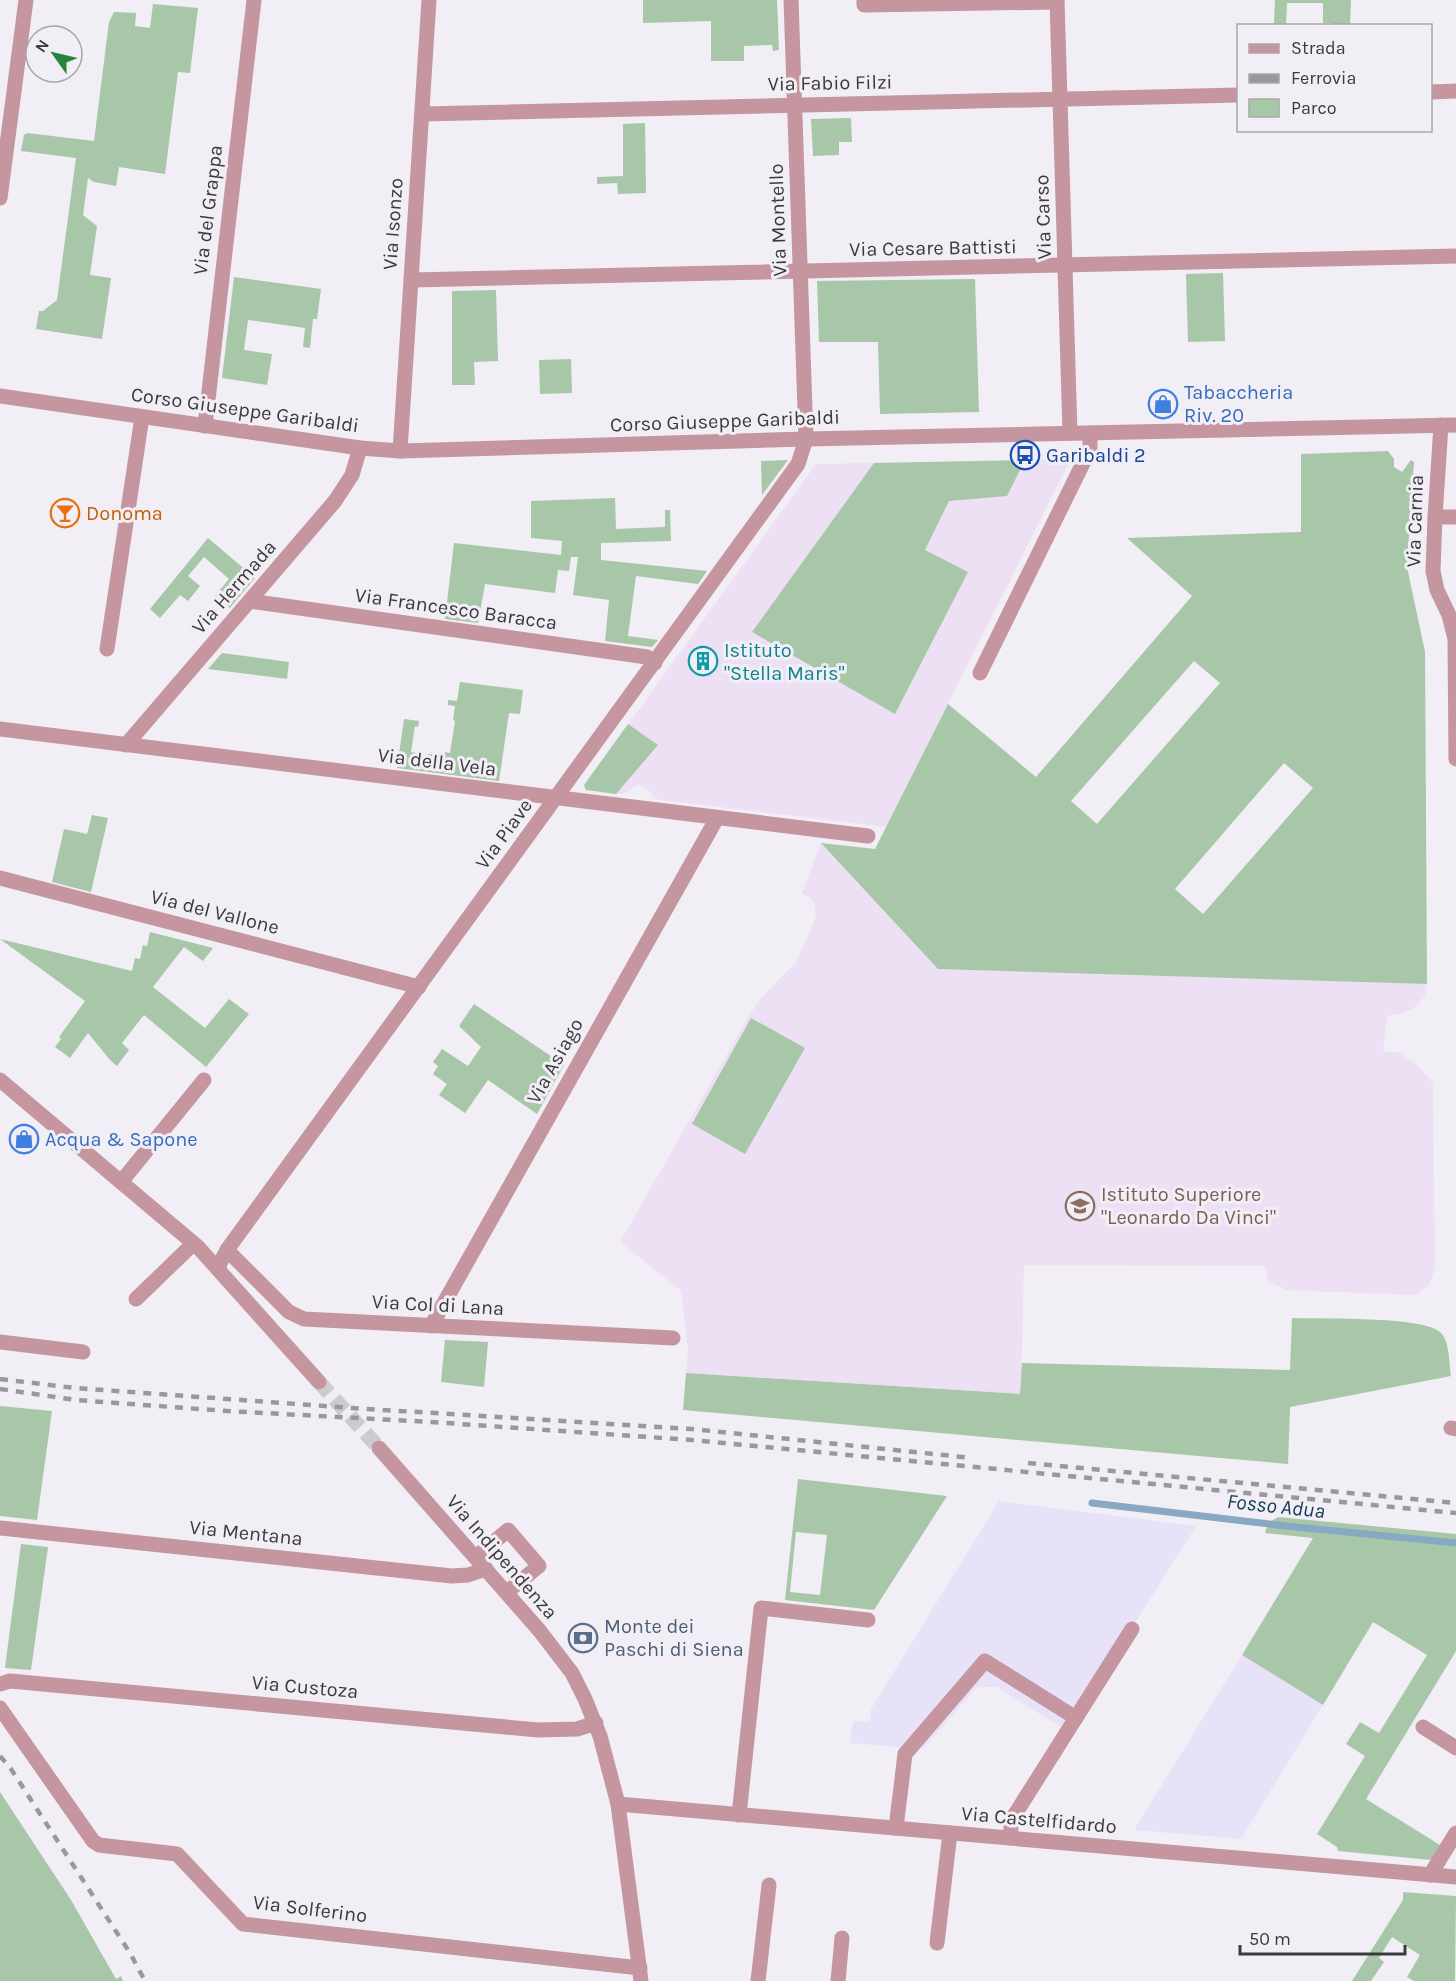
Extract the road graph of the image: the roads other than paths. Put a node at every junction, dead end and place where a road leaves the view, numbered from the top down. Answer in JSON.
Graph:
{"nodes":[{"id":1,"x":26,"y":0,"type":"edge"},
{"id":2,"x":254,"y":0,"type":"edge"},
{"id":3,"x":429,"y":0,"type":"edge"},
{"id":4,"x":791,"y":0,"type":"edge"},
{"id":5,"x":864,"y":0,"type":"edge"},
{"id":6,"x":1057,"y":1,"type":"edge"},
{"id":7,"x":1456,"y":91,"type":"edge"},
{"id":8,"x":1432,"y":92,"type":"edge"},
{"id":9,"x":1237,"y":95,"type":"edge"},
{"id":10,"x":1060,"y":98,"type":"junction"},
{"id":11,"x":795,"y":105,"type":"junction"},
{"id":12,"x":422,"y":114,"type":"junction"},
{"id":13,"x":3,"y":155,"type":"edge"},
{"id":14,"x":0,"y":198,"type":"edge"},
{"id":15,"x":1456,"y":256,"type":"edge"},
{"id":16,"x":1065,"y":266,"type":"junction"},
{"id":17,"x":801,"y":271,"type":"junction"},
{"id":18,"x":411,"y":280,"type":"junction"},
{"id":19,"x":0,"y":396,"type":"edge"},
{"id":20,"x":142,"y":417,"type":"junction"},
{"id":21,"x":1448,"y":425,"type":"edge"},
{"id":22,"x":205,"y":426,"type":"junction"},
{"id":23,"x":1070,"y":433,"type":"junction"},
{"id":24,"x":1090,"y":433,"type":"junction"},
{"id":25,"x":806,"y":439,"type":"junction"},
{"id":26,"x":360,"y":448,"type":"junction"},
{"id":27,"x":400,"y":451,"type":"junction"},
{"id":28,"x":1434,"y":517,"type":"junction"},
{"id":29,"x":1456,"y":517,"type":"edge"},
{"id":30,"x":250,"y":601,"type":"junction"},
{"id":31,"x":1453,"y":615,"type":"edge"},
{"id":32,"x":1455,"y":639,"type":"edge"},
{"id":33,"x":107,"y":649,"type":"dead end"},
{"id":34,"x":655,"y":663,"type":"junction"},
{"id":35,"x":980,"y":673,"type":"dead end"},
{"id":36,"x":0,"y":729,"type":"edge"},
{"id":37,"x":126,"y":745,"type":"junction"},
{"id":38,"x":1456,"y":759,"type":"edge"},
{"id":39,"x":557,"y":798,"type":"junction"},
{"id":40,"x":717,"y":818,"type":"junction"},
{"id":41,"x":868,"y":836,"type":"dead end"},
{"id":42,"x":0,"y":878,"type":"edge"},
{"id":43,"x":419,"y":987,"type":"junction"},
{"id":44,"x":0,"y":1080,"type":"edge"},
{"id":45,"x":204,"y":1080,"type":"dead end"},
{"id":46,"x":121,"y":1182,"type":"junction"},
{"id":47,"x":195,"y":1245,"type":"junction"},
{"id":48,"x":227,"y":1250,"type":"junction"},
{"id":49,"x":219,"y":1270,"type":"junction"},
{"id":50,"x":136,"y":1299,"type":"dead end"},
{"id":51,"x":431,"y":1326,"type":"junction"},
{"id":52,"x":673,"y":1338,"type":"dead end"},
{"id":53,"x":0,"y":1342,"type":"edge"},
{"id":54,"x":82,"y":1352,"type":"dead end"},
{"id":55,"x":319,"y":1382,"type":"tunnel mouth"},
{"id":56,"x":378,"y":1448,"type":"tunnel mouth"},
{"id":57,"x":0,"y":1528,"type":"edge"},
{"id":58,"x":481,"y":1563,"type":"junction"},
{"id":59,"x":507,"y":1593,"type":"junction"},
{"id":60,"x":868,"y":1620,"type":"dead end"},
{"id":61,"x":1131,"y":1629,"type":"dead end"},
{"id":62,"x":5,"y":1683,"type":"edge"},
{"id":63,"x":0,"y":1708,"type":"edge"},
{"id":64,"x":1076,"y":1718,"type":"junction"},
{"id":65,"x":596,"y":1724,"type":"junction"},
{"id":66,"x":1423,"y":1727,"type":"dead end"},
{"id":67,"x":1456,"y":1748,"type":"edge"},
{"id":68,"x":618,"y":1804,"type":"junction"},
{"id":69,"x":739,"y":1815,"type":"junction"},
{"id":70,"x":896,"y":1828,"type":"junction"},
{"id":71,"x":950,"y":1833,"type":"junction"},
{"id":72,"x":1456,"y":1833,"type":"edge"},
{"id":73,"x":1010,"y":1838,"type":"junction"},
{"id":74,"x":1430,"y":1875,"type":"junction"},
{"id":75,"x":1456,"y":1877,"type":"edge"},
{"id":76,"x":769,"y":1885,"type":"dead end"},
{"id":77,"x":842,"y":1938,"type":"dead end"},
{"id":78,"x":937,"y":1943,"type":"dead end"},
{"id":79,"x":641,"y":1974,"type":"edge"},
{"id":80,"x":758,"y":1981,"type":"edge"},
{"id":81,"x":838,"y":1981,"type":"edge"}],
"edges":[{"from":1,"to":13,"type":"street"},
{"from":2,"to":22,"type":"street","name":"Via del Grappa"},
{"from":3,"to":12,"type":"street","name":"Via Isonzo"},
{"from":4,"to":11,"type":"street","name":"Via Montello"},
{"from":5,"to":6,"type":"street"},
{"from":6,"to":10,"type":"street","name":"Via Carso"},
{"from":7,"to":8,"type":"street"},
{"from":9,"to":10,"type":"street","name":"Via Fabio Filzi"},
{"from":10,"to":11,"type":"street","name":"Via Fabio Filzi"},
{"from":10,"to":16,"type":"street","name":"Via Carso"},
{"from":11,"to":12,"type":"street","name":"Via Fabio Filzi"},
{"from":11,"to":17,"type":"street","name":"Via Montello"},
{"from":12,"to":18,"type":"street","name":"Via Isonzo"},
{"from":13,"to":14,"type":"street"},
{"from":15,"to":16,"type":"street","name":"Via Cesare Battisti"},
{"from":16,"to":17,"type":"street","name":"Via Cesare Battisti"},
{"from":16,"to":23,"type":"street","name":"Via Carso"},
{"from":17,"to":18,"type":"street","name":"Via Cesare Battisti"},
{"from":17,"to":25,"type":"street","name":"Via Montello"},
{"from":18,"to":27,"type":"street","name":"Via Isonzo"},
{"from":19,"to":20,"type":"street","name":"Corso Giuseppe Garibaldi"},
{"from":20,"to":22,"type":"street","name":"Corso Giuseppe Garibaldi"},
{"from":20,"to":33,"type":"street"},
{"from":21,"to":24,"type":"street","name":"Corso Giuseppe Garibaldi"},
{"from":21,"to":28,"type":"street","name":"Via Carnia"},
{"from":22,"to":26,"type":"street","name":"Corso Giuseppe Garibaldi"},
{"from":23,"to":24,"type":"street","name":"Corso Giuseppe Garibaldi"},
{"from":23,"to":25,"type":"street","name":"Corso Giuseppe Garibaldi"},
{"from":24,"to":35,"type":"street"},
{"from":25,"to":27,"type":"street","name":"Corso Giuseppe Garibaldi"},
{"from":25,"to":34,"type":"street","name":"Via Piave"},
{"from":26,"to":27,"type":"street","name":"Corso Giuseppe Garibaldi"},
{"from":26,"to":30,"type":"street","name":"Via Hermada"},
{"from":28,"to":29,"type":"street"},
{"from":28,"to":31,"type":"street","name":"Via Carnia"},
{"from":30,"to":34,"type":"street","name":"Via Francesco Baracca"},
{"from":30,"to":37,"type":"street","name":"Via Hermada"},
{"from":31,"to":32,"type":"street","name":"Via Carnia"},
{"from":32,"to":38,"type":"street","name":"Via Carnia"},
{"from":34,"to":39,"type":"street","name":"Via Piave"},
{"from":36,"to":37,"type":"street","name":"Via della Vela"},
{"from":37,"to":39,"type":"street","name":"Via della Vela"},
{"from":39,"to":40,"type":"street","name":"Via della Vela"},
{"from":39,"to":43,"type":"street","name":"Via Piave"},
{"from":40,"to":41,"type":"street","name":"Via della Vela"},
{"from":40,"to":51,"type":"street","name":"Via Asiago"},
{"from":42,"to":43,"type":"street","name":"Via del Vallone"},
{"from":43,"to":48,"type":"street","name":"Via Piave"},
{"from":44,"to":46,"type":"street"},
{"from":45,"to":46,"type":"street"},
{"from":46,"to":47,"type":"street"},
{"from":47,"to":48,"type":"street"},
{"from":47,"to":49,"type":"street"},
{"from":47,"to":50,"type":"street"},
{"from":48,"to":49,"type":"street","name":"Via Piave"},
{"from":48,"to":51,"type":"street","name":"Via Col di Lana"},
{"from":49,"to":55,"type":"street"},
{"from":51,"to":52,"type":"street","name":"Via Col di Lana"},
{"from":53,"to":54,"type":"street"},
{"from":56,"to":58,"type":"street","name":"Via Indipendenza"},
{"from":57,"to":58,"type":"street","name":"Via Mentana"},
{"from":58,"to":59,"type":"street","name":"Via Indipendenza"},
{"from":58,"to":59,"type":"street"},
{"from":59,"to":65,"type":"street","name":"Via Indipendenza"},
{"from":60,"to":69,"type":"street"},
{"from":61,"to":64,"type":"street"},
{"from":62,"to":65,"type":"street","name":"Via Custoza"},
{"from":63,"to":79,"type":"street","name":"Via Solferino"},
{"from":64,"to":70,"type":"street"},
{"from":64,"to":73,"type":"street"},
{"from":65,"to":68,"type":"street","name":"Via Indipendenza"},
{"from":66,"to":67,"type":"street"},
{"from":68,"to":69,"type":"street","name":"Via Castelfidardo"},
{"from":68,"to":79,"type":"street","name":"Via Indipendenza"},
{"from":69,"to":70,"type":"street","name":"Via Castelfidardo"},
{"from":70,"to":71,"type":"street","name":"Via Castelfidardo"},
{"from":71,"to":73,"type":"street","name":"Via Castelfidardo"},
{"from":71,"to":78,"type":"street"},
{"from":72,"to":74,"type":"street"},
{"from":73,"to":74,"type":"street","name":"Via Castelfidardo"},
{"from":74,"to":75,"type":"street","name":"Via Castelfidardo"},
{"from":76,"to":80,"type":"street"},
{"from":77,"to":81,"type":"street"}]}
